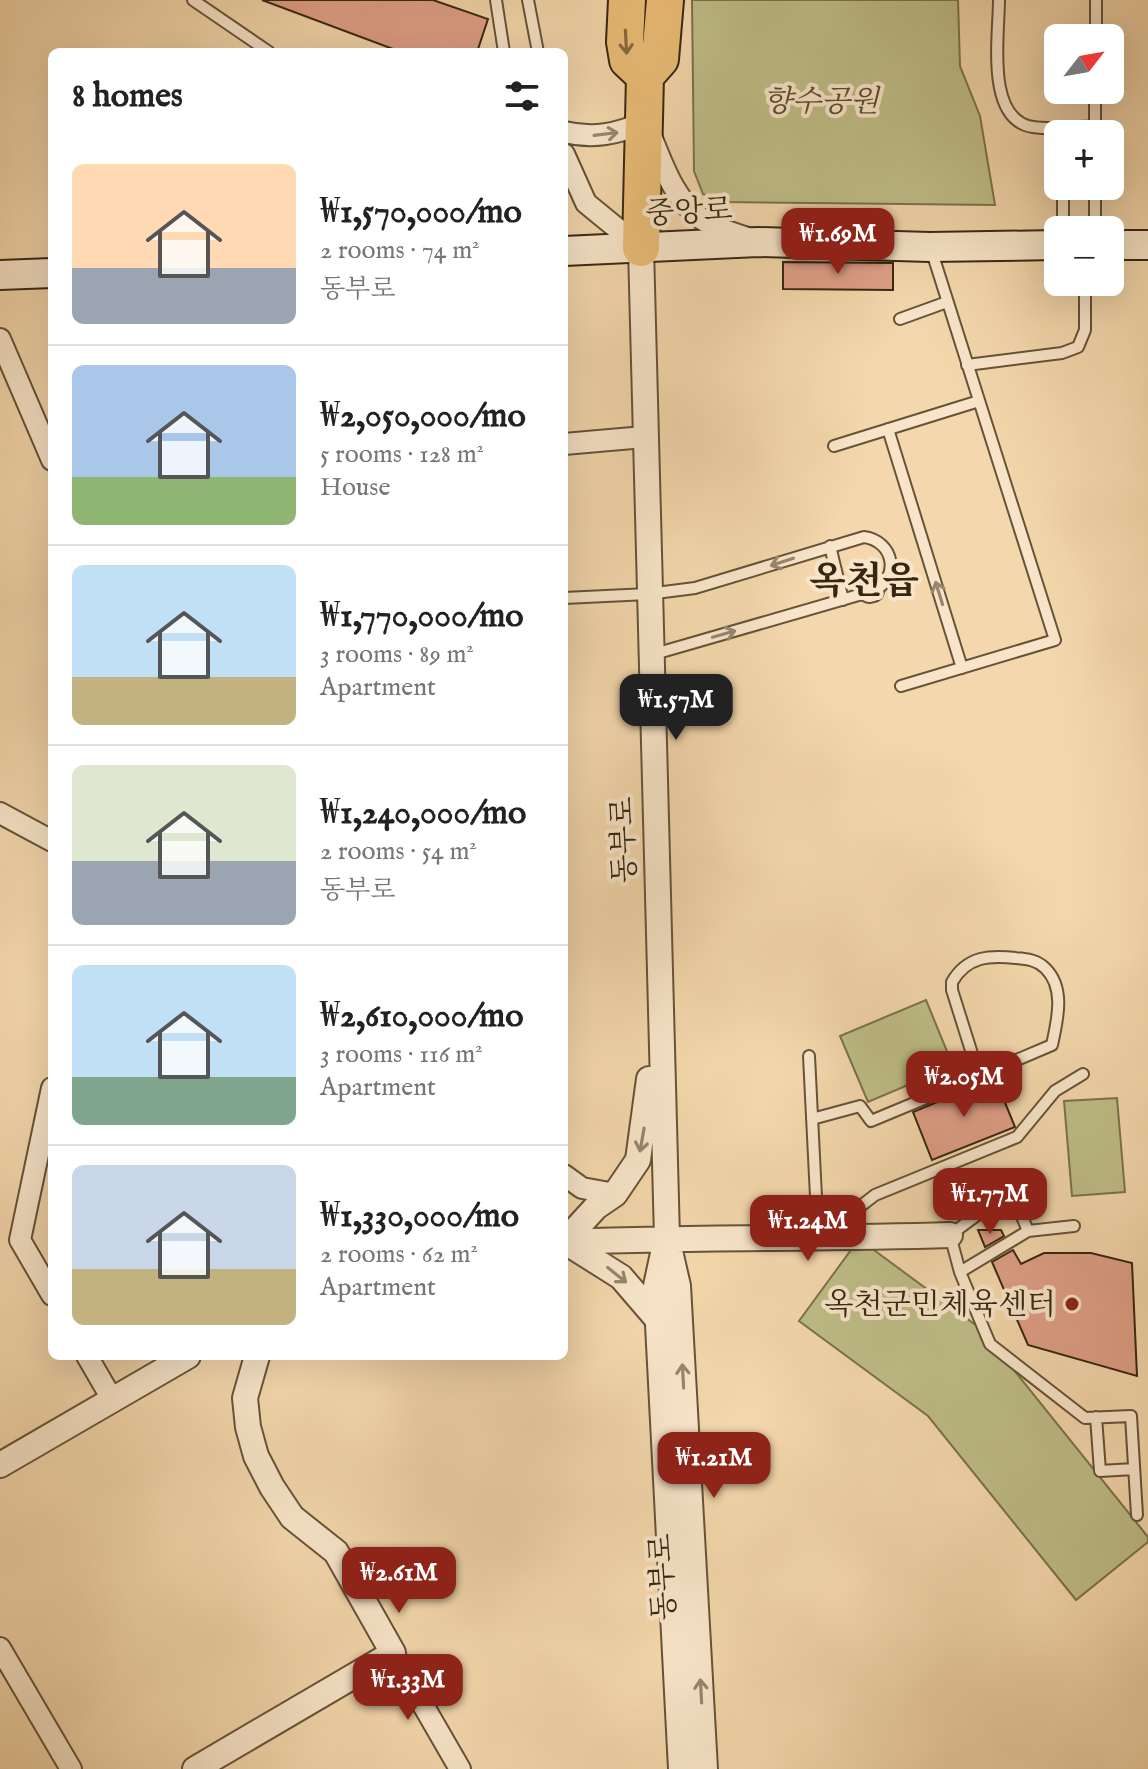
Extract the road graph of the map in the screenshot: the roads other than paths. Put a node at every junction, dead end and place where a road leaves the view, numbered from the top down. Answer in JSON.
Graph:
{"nodes":[{"id":1,"x":193,"y":0,"type":"edge"},
{"id":2,"x":496,"y":0,"type":"edge"},
{"id":3,"x":528,"y":0,"type":"edge"},
{"id":4,"x":627,"y":0,"type":"edge"},
{"id":5,"x":665,"y":0,"type":"edge"},
{"id":6,"x":999,"y":0,"type":"edge"},
{"id":7,"x":1096,"y":0,"type":"edge"},
{"id":8,"x":1096,"y":24,"type":"edge"},
{"id":9,"x":263,"y":48,"type":"edge"},
{"id":10,"x":503,"y":48,"type":"edge"},
{"id":11,"x":537,"y":48,"type":"edge"},
{"id":12,"x":645,"y":76,"type":"junction"},
{"id":13,"x":645,"y":122,"type":"junction"},
{"id":14,"x":1044,"y":128,"type":"edge"},
{"id":15,"x":568,"y":133,"type":"edge"},
{"id":16,"x":568,"y":163,"type":"edge"},
{"id":17,"x":758,"y":242,"type":"junction"},
{"id":18,"x":1044,"y":245,"type":"edge"},
{"id":19,"x":1124,"y":245,"type":"edge"},
{"id":20,"x":1148,"y":245,"type":"edge"},
{"id":21,"x":930,"y":247,"type":"junction"},
{"id":22,"x":641,"y":248,"type":"junction"},
{"id":23,"x":568,"y":251,"type":"edge"},
{"id":24,"x":48,"y":273,"type":"edge"},
{"id":25,"x":0,"y":275,"type":"edge"},
{"id":26,"x":1085,"y":296,"type":"dead end"},
{"id":27,"x":947,"y":302,"type":"junction"},
{"id":28,"x":900,"y":319,"type":"dead end"},
{"id":29,"x":0,"y":339,"type":"edge"},
{"id":30,"x":967,"y":365,"type":"junction"},
{"id":31,"x":979,"y":401,"type":"junction"},
{"id":32,"x":888,"y":429,"type":"junction"},
{"id":33,"x":644,"y":437,"type":"junction"},
{"id":34,"x":568,"y":444,"type":"edge"},
{"id":35,"x":834,"y":446,"type":"dead end"},
{"id":36,"x":48,"y":451,"type":"edge"},
{"id":37,"x":830,"y":546,"type":"junction"},
{"id":38,"x":648,"y":594,"type":"junction"},
{"id":39,"x":568,"y":598,"type":"edge"},
{"id":40,"x":843,"y":600,"type":"junction"},
{"id":41,"x":650,"y":656,"type":"junction"},
{"id":42,"x":962,"y":668,"type":"junction"},
{"id":43,"x":901,"y":686,"type":"dead end"},
{"id":44,"x":0,"y":813,"type":"edge"},
{"id":45,"x":48,"y":839,"type":"edge"},
{"id":46,"x":809,"y":1056,"type":"dead end"},
{"id":47,"x":661,"y":1070,"type":"junction"},
{"id":48,"x":1083,"y":1074,"type":"dead end"},
{"id":49,"x":979,"y":1076,"type":"junction"},
{"id":50,"x":48,"y":1107,"type":"edge"},
{"id":51,"x":812,"y":1119,"type":"junction"},
{"id":52,"x":568,"y":1178,"type":"edge"},
{"id":53,"x":615,"y":1194,"type":"junction"},
{"id":54,"x":1074,"y":1226,"type":"dead end"},
{"id":55,"x":1028,"y":1231,"type":"junction"},
{"id":56,"x":950,"y":1235,"type":"junction"},
{"id":57,"x":568,"y":1238,"type":"edge"},
{"id":58,"x":667,"y":1238,"type":"junction"},
{"id":59,"x":818,"y":1239,"type":"junction"},
{"id":60,"x":568,"y":1242,"type":"edge"},
{"id":61,"x":568,"y":1244,"type":"edge"},
{"id":62,"x":960,"y":1272,"type":"junction"},
{"id":63,"x":48,"y":1288,"type":"edge"},
{"id":64,"x":658,"y":1320,"type":"junction"},
{"id":65,"x":89,"y":1360,"type":"edge"},
{"id":66,"x":181,"y":1360,"type":"edge"},
{"id":67,"x":256,"y":1360,"type":"edge"},
{"id":68,"x":112,"y":1399,"type":"junction"},
{"id":69,"x":1096,"y":1417,"type":"junction"},
{"id":70,"x":0,"y":1465,"type":"edge"},
{"id":71,"x":1134,"y":1469,"type":"junction"},
{"id":72,"x":1137,"y":1515,"type":"dead end"},
{"id":73,"x":0,"y":1648,"type":"edge"},
{"id":74,"x":393,"y":1653,"type":"junction"},
{"id":75,"x":71,"y":1769,"type":"edge"},
{"id":76,"x":195,"y":1769,"type":"edge"},
{"id":77,"x":460,"y":1769,"type":"edge"},
{"id":78,"x":681,"y":1769,"type":"edge"},
{"id":79,"x":705,"y":1769,"type":"edge"}],
"edges":[{"from":1,"to":9,"type":"lane"},
{"from":2,"to":10,"type":"lane"},
{"from":3,"to":11,"type":"lane"},
{"from":4,"to":12,"type":"highway","one_way":true},
{"from":5,"to":12,"type":"highway"},
{"from":6,"to":14,"type":"lane"},
{"from":7,"to":8,"type":"lane"},
{"from":12,"to":13,"type":"highway"},
{"from":15,"to":13,"type":"street","one_way":true},
{"from":13,"to":17,"type":"street"},
{"from":13,"to":22,"type":"highway"},
{"from":16,"to":22,"type":"street"},
{"from":17,"to":21,"type":"main road","name":"중앙로"},
{"from":17,"to":22,"type":"main road","name":"중앙로"},
{"from":18,"to":21,"type":"main road","name":"중앙로"},
{"from":19,"to":20,"type":"main road"},
{"from":21,"to":27,"type":"lane"},
{"from":22,"to":23,"type":"main road","name":"중앙로"},
{"from":22,"to":33,"type":"street","name":"동부로"},
{"from":24,"to":25,"type":"main road"},
{"from":26,"to":30,"type":"lane"},
{"from":27,"to":28,"type":"lane"},
{"from":27,"to":30,"type":"lane"},
{"from":29,"to":36,"type":"street"},
{"from":30,"to":31,"type":"lane"},
{"from":31,"to":32,"type":"lane"},
{"from":31,"to":42,"type":"lane"},
{"from":32,"to":35,"type":"lane"},
{"from":42,"to":32,"type":"lane","one_way":true},
{"from":33,"to":34,"type":"street"},
{"from":33,"to":38,"type":"street","name":"동부로"},
{"from":37,"to":38,"type":"lane","one_way":true},
{"from":37,"to":40,"type":"lane"},
{"from":37,"to":40,"type":"lane"},
{"from":38,"to":39,"type":"lane"},
{"from":38,"to":41,"type":"street","name":"동부로"},
{"from":41,"to":40,"type":"lane","one_way":true},
{"from":41,"to":47,"type":"street","name":"동부로"},
{"from":42,"to":43,"type":"lane"},
{"from":44,"to":45,"type":"street"},
{"from":46,"to":51,"type":"lane"},
{"from":47,"to":53,"type":"street","one_way":true},
{"from":47,"to":58,"type":"street","name":"동부로"},
{"from":48,"to":59,"type":"lane"},
{"from":49,"to":49,"type":"lane"},
{"from":49,"to":51,"type":"lane"},
{"from":50,"to":63,"type":"street"},
{"from":51,"to":59,"type":"lane"},
{"from":52,"to":53,"type":"street"},
{"from":53,"to":57,"type":"street"},
{"from":54,"to":55,"type":"lane"},
{"from":55,"to":56,"type":"lane"},
{"from":55,"to":62,"type":"lane"},
{"from":56,"to":59,"type":"street"},
{"from":56,"to":62,"type":"lane"},
{"from":58,"to":59,"type":"street"},
{"from":58,"to":60,"type":"street"},
{"from":58,"to":64,"type":"street","name":"동부로"},
{"from":79,"to":58,"type":"street","name":"동부로","one_way":true},
{"from":61,"to":64,"type":"street","one_way":true},
{"from":62,"to":69,"type":"lane"},
{"from":64,"to":78,"type":"street","name":"동부로"},
{"from":65,"to":68,"type":"street"},
{"from":66,"to":68,"type":"street"},
{"from":67,"to":74,"type":"street"},
{"from":68,"to":70,"type":"street"},
{"from":69,"to":71,"type":"lane"},
{"from":69,"to":71,"type":"lane"},
{"from":71,"to":72,"type":"lane"},
{"from":73,"to":75,"type":"street"},
{"from":74,"to":76,"type":"street"},
{"from":74,"to":77,"type":"street"}]}
